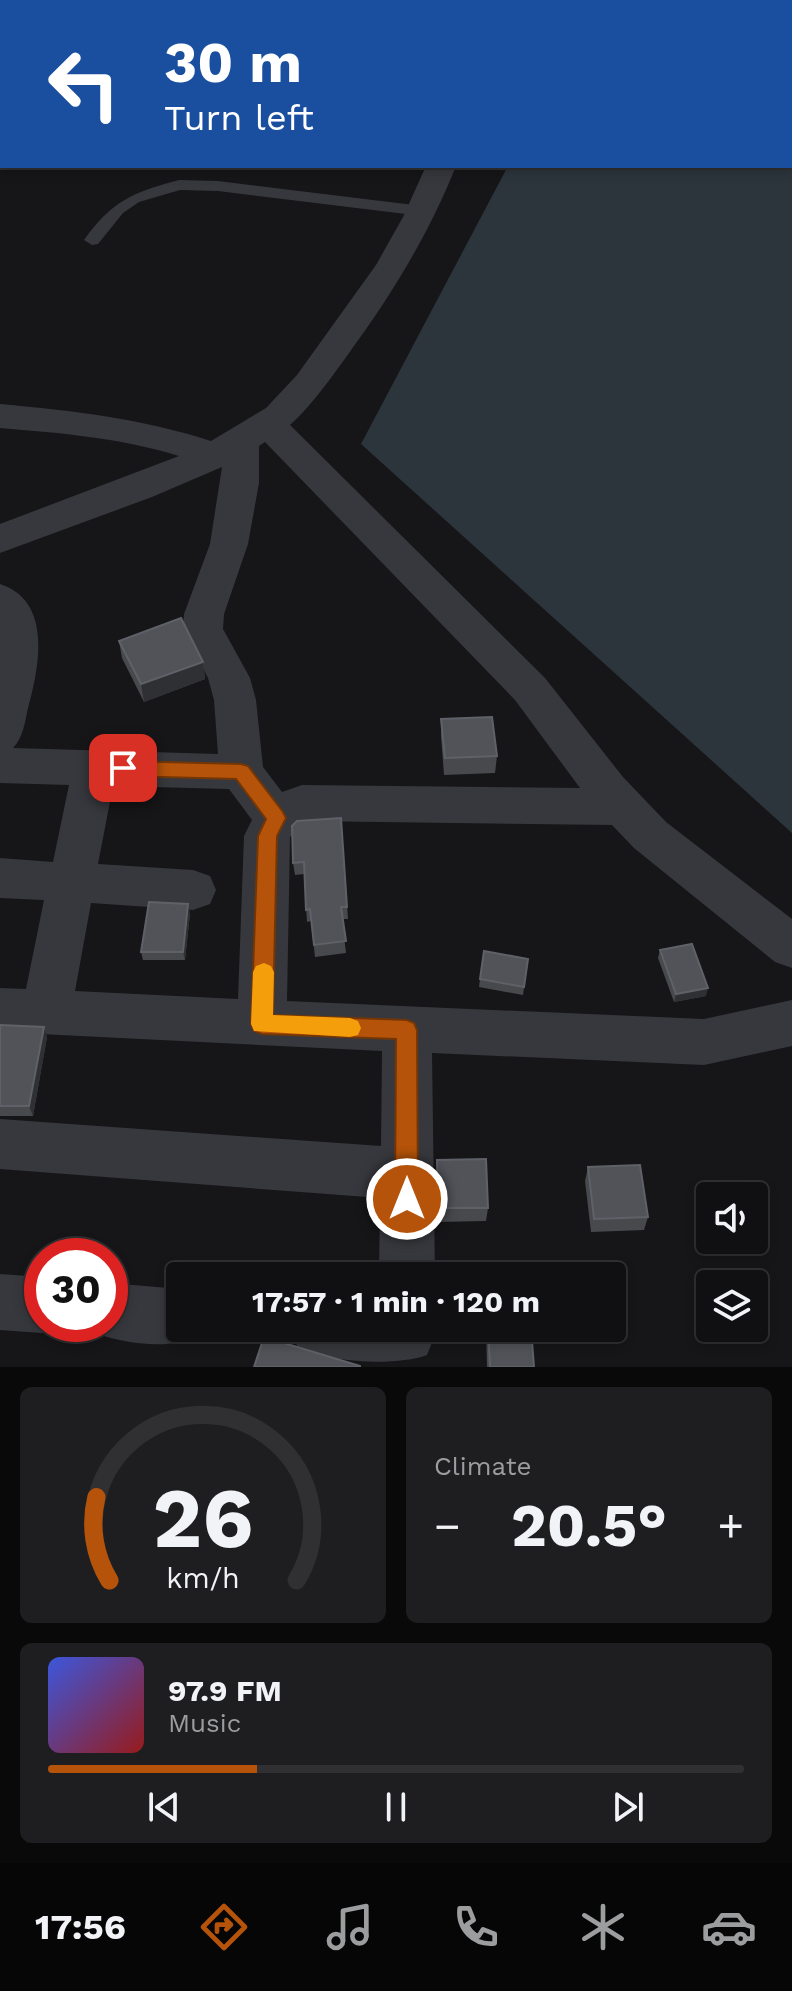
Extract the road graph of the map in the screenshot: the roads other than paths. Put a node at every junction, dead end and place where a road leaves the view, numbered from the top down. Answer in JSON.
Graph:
{"nodes":[{"id":1,"x":440,"y":168,"type":"edge"},
{"id":2,"x":422,"y":211,"type":"junction"},
{"id":3,"x":92,"y":240,"type":"dead end"},
{"id":4,"x":0,"y":416,"type":"edge"},
{"id":5,"x":240,"y":439,"type":"junction"},
{"id":6,"x":0,"y":539,"type":"edge"},
{"id":7,"x":0,"y":599,"type":"edge"},
{"id":8,"x":0,"y":735,"type":"edge"},
{"id":9,"x":0,"y":765,"type":"edge"},
{"id":10,"x":94,"y":768,"type":"junction"},
{"id":11,"x":241,"y":772,"type":"junction"},
{"id":12,"x":623,"y":807,"type":"junction"},
{"id":13,"x":276,"y":818,"type":"junction"},
{"id":14,"x":0,"y":878,"type":"edge"},
{"id":15,"x":71,"y":882,"type":"junction"},
{"id":16,"x":193,"y":890,"type":"dead end"},
{"id":17,"x":792,"y":947,"type":"edge"},
{"id":18,"x":23,"y":1011,"type":"edge"},
{"id":19,"x":792,"y":1023,"type":"edge"},
{"id":20,"x":262,"y":1024,"type":"junction"},
{"id":21,"x":407,"y":1030,"type":"junction"},
{"id":22,"x":0,"y":1144,"type":"edge"},
{"id":23,"x":407,"y":1174,"type":"junction"},
{"id":24,"x":407,"y":1262,"type":"edge"},
{"id":25,"x":0,"y":1302,"type":"edge"},
{"id":26,"x":24,"y":1304,"type":"edge"},
{"id":27,"x":128,"y":1313,"type":"edge"},
{"id":28,"x":166,"y":1316,"type":"edge"}],
"edges":[{"from":1,"to":2,"type":"street"},
{"from":2,"to":3,"type":"lane"},
{"from":2,"to":5,"type":"street"},
{"from":4,"to":5,"type":"street"},
{"from":5,"to":6,"type":"street"},
{"from":5,"to":11,"type":"street"},
{"from":5,"to":12,"type":"street"},
{"from":7,"to":8,"type":"street"},
{"from":9,"to":10,"type":"street"},
{"from":10,"to":11,"type":"street"},
{"from":10,"to":15,"type":"street"},
{"from":11,"to":13,"type":"street"},
{"from":12,"to":13,"type":"street"},
{"from":12,"to":17,"type":"street"},
{"from":13,"to":20,"type":"street"},
{"from":14,"to":15,"type":"street"},
{"from":15,"to":16,"type":"street"},
{"from":15,"to":18,"type":"street"},
{"from":18,"to":20,"type":"street"},
{"from":19,"to":21,"type":"street"},
{"from":20,"to":21,"type":"street"},
{"from":21,"to":23,"type":"street"},
{"from":22,"to":23,"type":"street"},
{"from":23,"to":24,"type":"street"},
{"from":25,"to":26,"type":"street"},
{"from":27,"to":28,"type":"street"}]}
